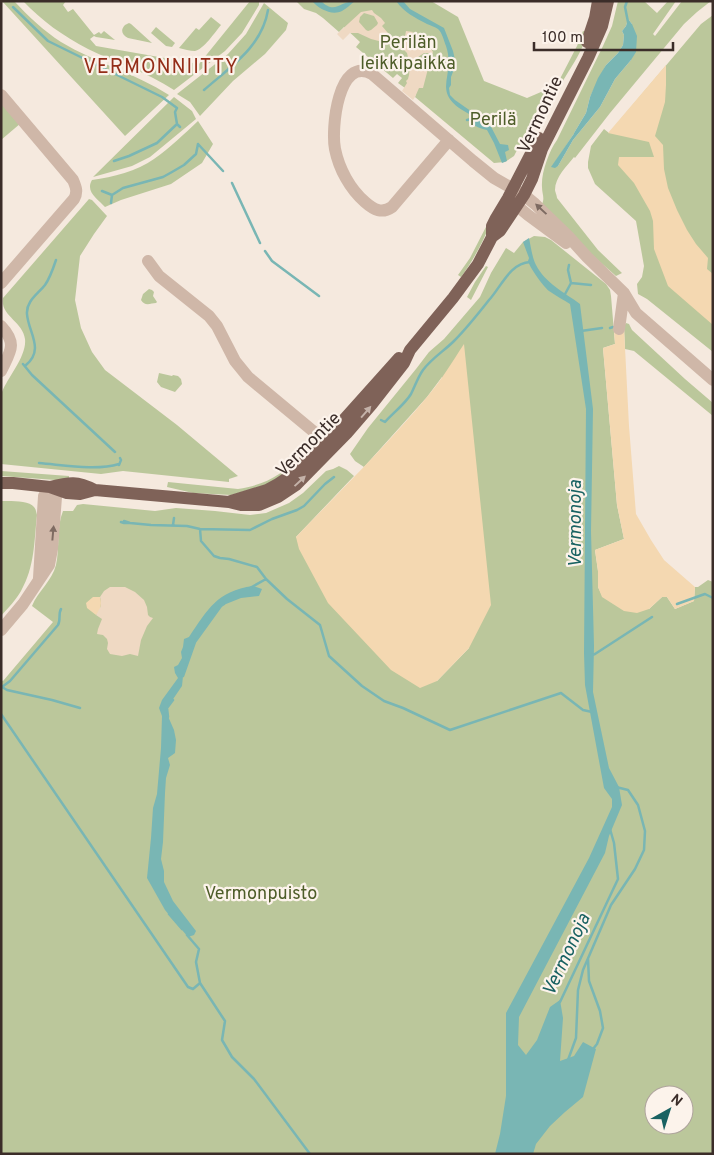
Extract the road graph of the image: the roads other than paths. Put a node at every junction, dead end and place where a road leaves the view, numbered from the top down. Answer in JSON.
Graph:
{"nodes":[{"id":1,"x":598,"y":1,"type":"edge"},
{"id":2,"x":608,"y":1,"type":"edge"},
{"id":3,"x":1,"y":95,"type":"edge"},
{"id":4,"x":449,"y":140,"type":"junction"},
{"id":5,"x":515,"y":197,"type":"junction"},
{"id":6,"x":148,"y":261,"type":"dead end"},
{"id":7,"x":1,"y":283,"type":"edge"},
{"id":8,"x":624,"y":293,"type":"junction"},
{"id":9,"x":1,"y":326,"type":"edge"},
{"id":10,"x":619,"y":329,"type":"dead end"},
{"id":11,"x":1,"y":371,"type":"edge"},
{"id":12,"x":713,"y":380,"type":"edge"},
{"id":13,"x":328,"y":444,"type":"junction"},
{"id":14,"x":1,"y":483,"type":"edge"},
{"id":15,"x":50,"y":486,"type":"junction"},
{"id":16,"x":1,"y":630,"type":"edge"}],
"edges":[{"from":1,"to":5,"type":"main road","name":"Vermontie"},
{"from":2,"to":5,"type":"main road","name":"Vermontie"},
{"from":3,"to":7,"type":"street"},
{"from":4,"to":4,"type":"street"},
{"from":4,"to":5,"type":"street"},
{"from":5,"to":8,"type":"street"},
{"from":5,"to":13,"type":"main road","name":"Vermontie"},
{"from":6,"to":13,"type":"street"},
{"from":8,"to":10,"type":"street"},
{"from":8,"to":12,"type":"street"},
{"from":9,"to":11,"type":"street"},
{"from":13,"to":15,"type":"main road","name":"Vermontie"},
{"from":14,"to":15,"type":"main road","name":"Vermontie"},
{"from":15,"to":16,"type":"street"}]}
